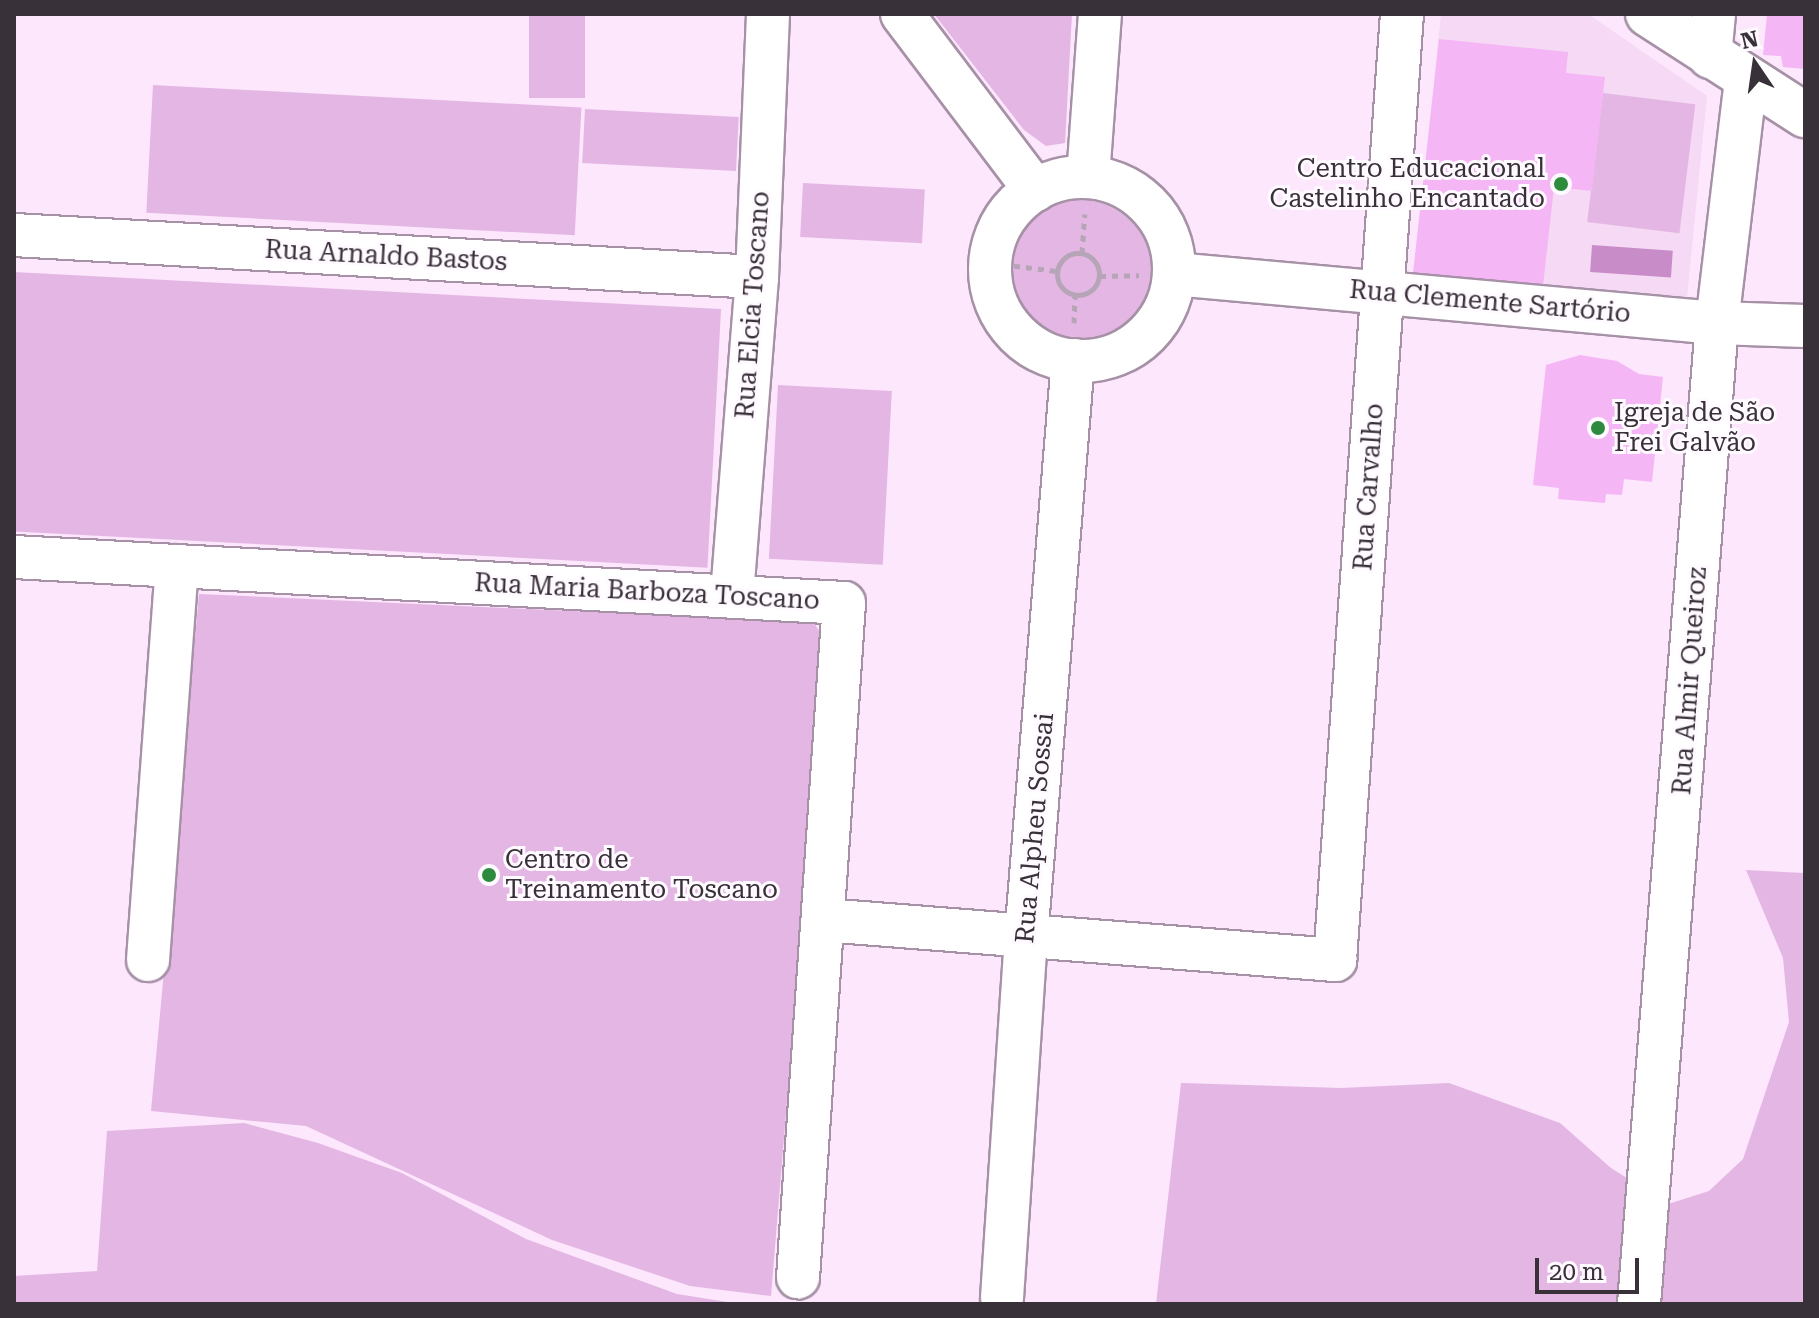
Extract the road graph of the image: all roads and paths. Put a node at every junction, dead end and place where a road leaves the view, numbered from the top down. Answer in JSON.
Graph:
{"nodes":[{"id":1,"x":768,"y":14,"type":"edge"},
{"id":2,"x":902,"y":14,"type":"edge"},
{"id":3,"x":1100,"y":14,"type":"edge"},
{"id":4,"x":1402,"y":14,"type":"edge"},
{"id":5,"x":1648,"y":14,"type":"edge"},
{"id":6,"x":1714,"y":14,"type":"edge"},
{"id":7,"x":1728,"y":68,"type":"junction"},
{"id":8,"x":1805,"y":115,"type":"edge"},
{"id":9,"x":1088,"y":177,"type":"junction"},
{"id":10,"x":1035,"y":190,"type":"junction"},
{"id":11,"x":14,"y":235,"type":"edge"},
{"id":12,"x":990,"y":263,"type":"junction"},
{"id":13,"x":1057,"y":271,"type":"junction"},
{"id":14,"x":1174,"y":274,"type":"junction"},
{"id":15,"x":757,"y":277,"type":"junction"},
{"id":16,"x":1383,"y":293,"type":"junction"},
{"id":17,"x":1717,"y":323,"type":"junction"},
{"id":18,"x":1805,"y":326,"type":"edge"},
{"id":19,"x":1073,"y":360,"type":"junction"},
{"id":20,"x":14,"y":557,"type":"edge"},
{"id":21,"x":177,"y":566,"type":"junction"},
{"id":22,"x":732,"y":595,"type":"junction"},
{"id":23,"x":824,"y":920,"type":"junction"},
{"id":24,"x":1026,"y":938,"type":"junction"},
{"id":25,"x":148,"y":960,"type":"dead end"},
{"id":26,"x":798,"y":1277,"type":"dead end"},
{"id":27,"x":1641,"y":1293,"type":"edge"},
{"id":28,"x":1002,"y":1298,"type":"dead end"}],
"edges":[{"from":1,"to":15,"type":"street","name":"Rua Elcia Toscano"},
{"from":2,"to":10,"type":"street"},
{"from":3,"to":9,"type":"street"},
{"from":4,"to":16,"type":"street","name":"Rua Carvalho"},
{"from":5,"to":7,"type":"street"},
{"from":6,"to":7,"type":"street","name":"Rua Almir Queiroz"},
{"from":7,"to":8,"type":"street"},
{"from":7,"to":17,"type":"street","name":"Rua Almir Queiroz"},
{"from":9,"to":10,"type":"street"},
{"from":9,"to":14,"type":"street"},
{"from":10,"to":12,"type":"street"},
{"from":11,"to":15,"type":"street","name":"Rua Arnaldo Bastos"},
{"from":12,"to":13,"type":"path"},
{"from":12,"to":19,"type":"street"},
{"from":13,"to":13,"type":"path"},
{"from":14,"to":16,"type":"street","name":"Rua Clemente Sartório"},
{"from":14,"to":19,"type":"street"},
{"from":15,"to":22,"type":"street","name":"Rua Elcia Toscano"},
{"from":16,"to":17,"type":"street","name":"Rua Clemente Sartório"},
{"from":16,"to":24,"type":"street","name":"Rua Carvalho"},
{"from":17,"to":18,"type":"street","name":"Rua Clemente Sartório"},
{"from":17,"to":27,"type":"street","name":"Rua Almir Queiroz"},
{"from":19,"to":24,"type":"street","name":"Rua Alpheu Sossai"},
{"from":20,"to":21,"type":"street","name":"Rua Maria Barboza Toscano"},
{"from":21,"to":22,"type":"street","name":"Rua Maria Barboza Toscano"},
{"from":21,"to":25,"type":"street"},
{"from":22,"to":23,"type":"street","name":"Rua Maria Barboza Toscano"},
{"from":23,"to":24,"type":"street"},
{"from":23,"to":26,"type":"street","name":"Rua Maria Barboza Toscano"},
{"from":24,"to":28,"type":"street","name":"Rua Alpheu Sossai"}]}
